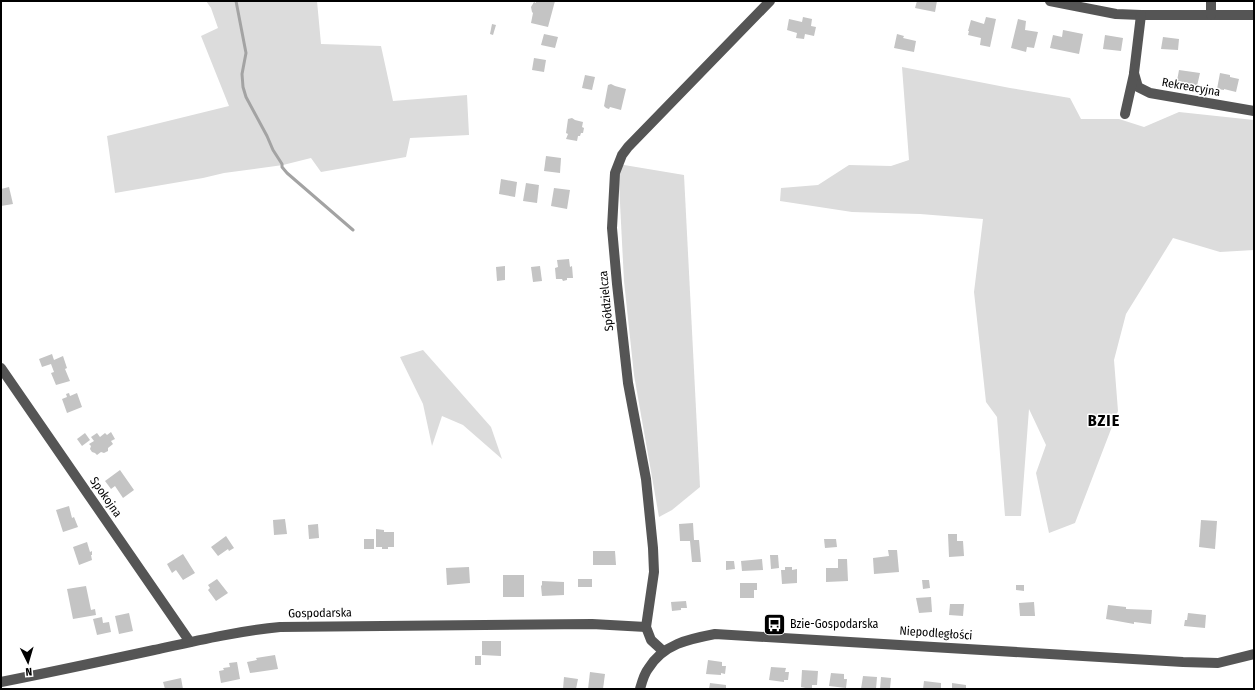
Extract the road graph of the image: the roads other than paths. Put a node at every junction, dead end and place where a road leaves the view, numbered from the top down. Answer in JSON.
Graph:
{"nodes":[{"id":1,"x":770,"y":1,"type":"edge"},
{"id":2,"x":1050,"y":1,"type":"edge"},
{"id":3,"x":1211,"y":1,"type":"edge"},
{"id":4,"x":1070,"y":3,"type":"edge"},
{"id":5,"x":1141,"y":15,"type":"junction"},
{"id":6,"x":1211,"y":15,"type":"junction"},
{"id":7,"x":1254,"y":15,"type":"edge"},
{"id":8,"x":1134,"y":73,"type":"junction"},
{"id":9,"x":1254,"y":111,"type":"edge"},
{"id":10,"x":1126,"y":114,"type":"dead end"},
{"id":11,"x":1,"y":368,"type":"edge"},
{"id":12,"x":646,"y":627,"type":"junction"},
{"id":13,"x":190,"y":642,"type":"junction"},
{"id":14,"x":663,"y":651,"type":"junction"},
{"id":15,"x":1254,"y":654,"type":"edge"},
{"id":16,"x":1,"y":682,"type":"edge"},
{"id":17,"x":640,"y":689,"type":"edge"}],
"edges":[{"from":1,"to":12,"type":"street","name":"Spółdzielcza"},
{"from":2,"to":4,"type":"street"},
{"from":3,"to":6,"type":"street"},
{"from":4,"to":5,"type":"street"},
{"from":5,"to":6,"type":"street"},
{"from":5,"to":8,"type":"street"},
{"from":6,"to":7,"type":"street"},
{"from":8,"to":9,"type":"street","name":"Rekreacyjna"},
{"from":8,"to":10,"type":"street"},
{"from":11,"to":13,"type":"street","name":"Spokojna"},
{"from":12,"to":13,"type":"street","name":"Gospodarska"},
{"from":12,"to":14,"type":"street"},
{"from":13,"to":16,"type":"street","name":"Gospodarska"},
{"from":14,"to":15,"type":"street","name":"Niepodległości"},
{"from":14,"to":17,"type":"street","name":"Niepodległości"}]}
